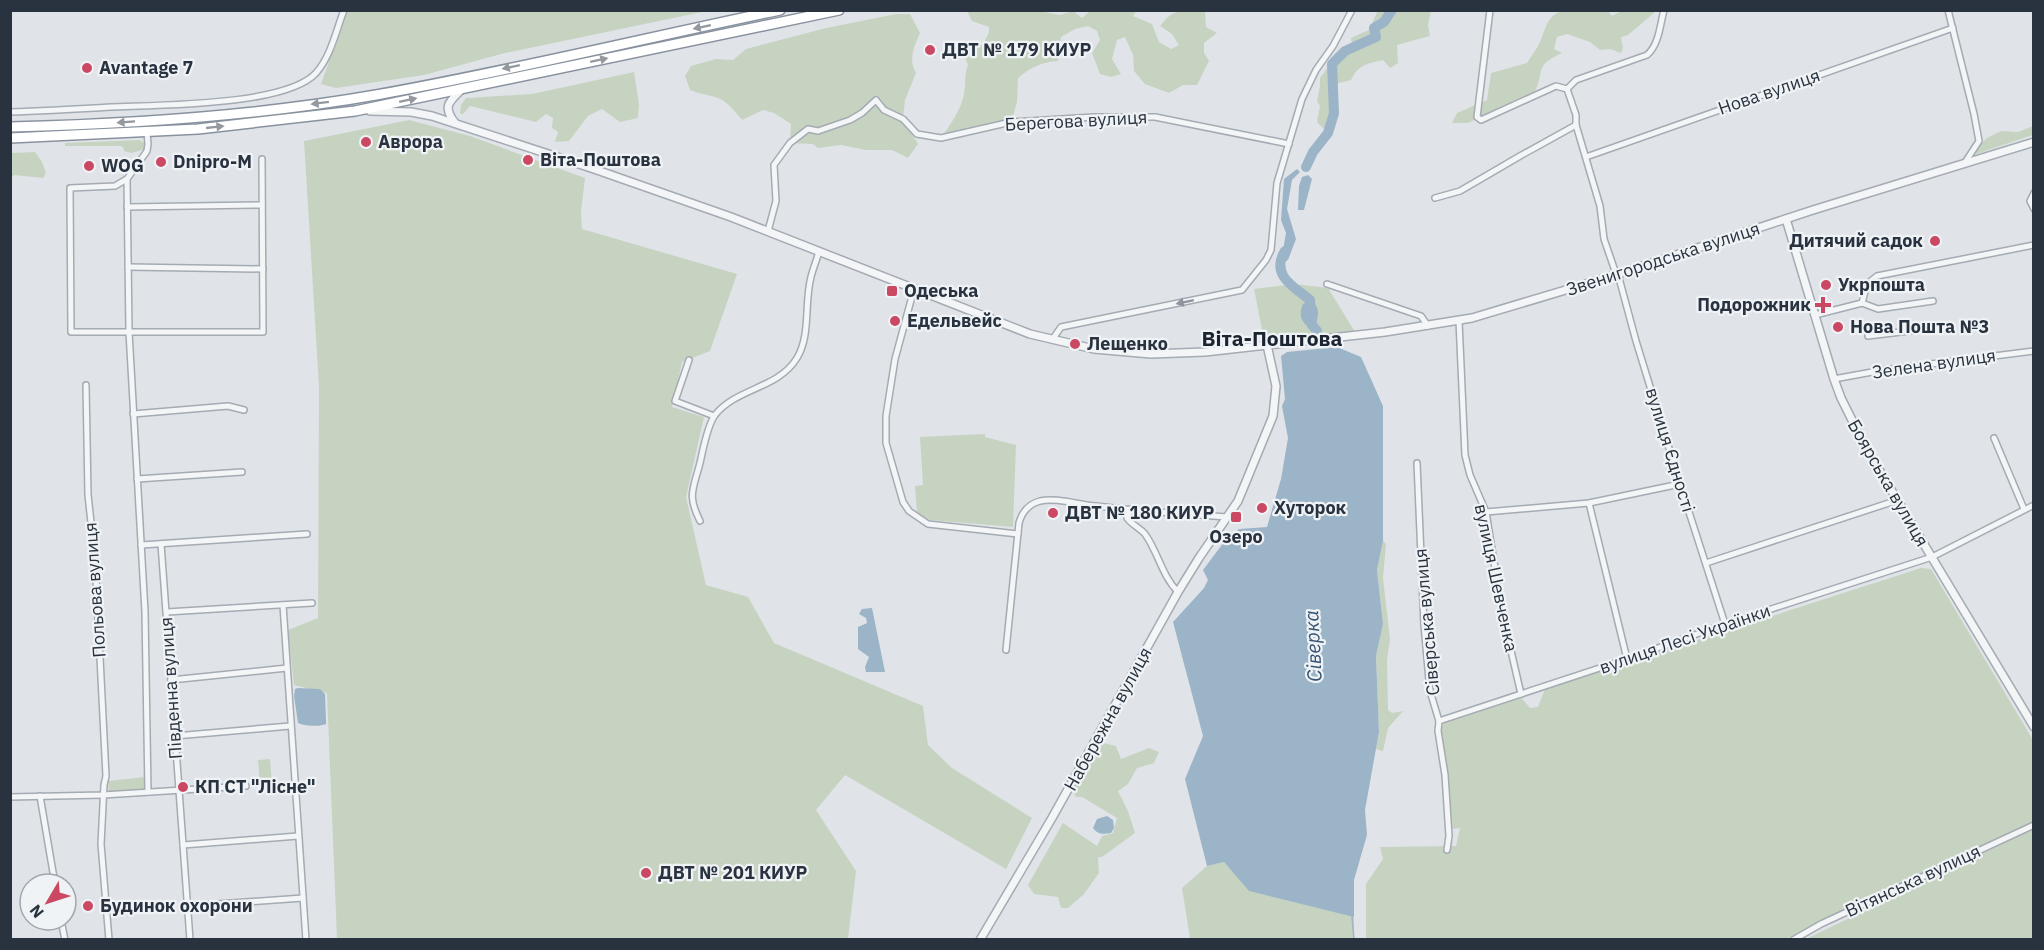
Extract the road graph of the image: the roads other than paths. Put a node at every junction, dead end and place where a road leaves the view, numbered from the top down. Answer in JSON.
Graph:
{"nodes":[{"id":1,"x":344,"y":10,"type":"edge"},
{"id":2,"x":780,"y":10,"type":"edge"},
{"id":3,"x":838,"y":10,"type":"edge"},
{"id":4,"x":1352,"y":10,"type":"edge"},
{"id":5,"x":1490,"y":10,"type":"edge"},
{"id":6,"x":1664,"y":10,"type":"edge"},
{"id":7,"x":1948,"y":10,"type":"edge"},
{"id":8,"x":1953,"y":28,"type":"junction"},
{"id":9,"x":462,"y":89,"type":"junction"},
{"id":10,"x":1567,"y":89,"type":"junction"},
{"id":11,"x":355,"y":111,"type":"junction"},
{"id":12,"x":10,"y":112,"type":"edge"},
{"id":13,"x":455,"y":123,"type":"junction"},
{"id":14,"x":1576,"y":125,"type":"junction"},
{"id":15,"x":10,"y":127,"type":"edge"},
{"id":16,"x":147,"y":133,"type":"junction"},
{"id":17,"x":10,"y":138,"type":"edge"},
{"id":18,"x":2034,"y":142,"type":"edge"},
{"id":19,"x":1289,"y":144,"type":"junction"},
{"id":20,"x":1586,"y":157,"type":"junction"},
{"id":21,"x":262,"y":159,"type":"dead end"},
{"id":22,"x":1964,"y":164,"type":"junction"},
{"id":23,"x":126,"y":179,"type":"junction"},
{"id":24,"x":2034,"y":193,"type":"edge"},
{"id":25,"x":1435,"y":198,"type":"dead end"},
{"id":26,"x":262,"y":206,"type":"junction"},
{"id":27,"x":127,"y":207,"type":"junction"},
{"id":28,"x":2034,"y":209,"type":"edge"},
{"id":29,"x":1786,"y":219,"type":"junction"},
{"id":30,"x":768,"y":231,"type":"junction"},
{"id":31,"x":2034,"y":245,"type":"edge"},
{"id":32,"x":819,"y":251,"type":"junction"},
{"id":33,"x":128,"y":267,"type":"junction"},
{"id":34,"x":262,"y":269,"type":"junction"},
{"id":35,"x":1617,"y":274,"type":"junction"},
{"id":36,"x":1328,"y":284,"type":"dead end"},
{"id":37,"x":914,"y":289,"type":"junction"},
{"id":38,"x":1933,"y":301,"type":"dead end"},
{"id":39,"x":1862,"y":303,"type":"junction"},
{"id":40,"x":1815,"y":315,"type":"junction"},
{"id":41,"x":1459,"y":321,"type":"junction"},
{"id":42,"x":1428,"y":326,"type":"junction"},
{"id":43,"x":1942,"y":327,"type":"dead end"},
{"id":44,"x":129,"y":332,"type":"junction"},
{"id":45,"x":1868,"y":336,"type":"dead end"},
{"id":46,"x":1052,"y":340,"type":"junction"},
{"id":47,"x":1267,"y":345,"type":"junction"},
{"id":48,"x":2034,"y":351,"type":"edge"},
{"id":49,"x":689,"y":360,"type":"dead end"},
{"id":50,"x":1834,"y":379,"type":"junction"},
{"id":51,"x":86,"y":385,"type":"dead end"},
{"id":52,"x":244,"y":410,"type":"dead end"},
{"id":53,"x":133,"y":414,"type":"junction"},
{"id":54,"x":714,"y":416,"type":"junction"},
{"id":55,"x":1994,"y":438,"type":"dead end"},
{"id":56,"x":1417,"y":464,"type":"dead end"},
{"id":57,"x":242,"y":472,"type":"dead end"},
{"id":58,"x":137,"y":479,"type":"junction"},
{"id":59,"x":1680,"y":484,"type":"junction"},
{"id":60,"x":1898,"y":500,"type":"junction"},
{"id":61,"x":1589,"y":503,"type":"junction"},
{"id":62,"x":2034,"y":505,"type":"edge"},
{"id":63,"x":1130,"y":509,"type":"junction"},
{"id":64,"x":2024,"y":509,"type":"junction"},
{"id":65,"x":1486,"y":512,"type":"junction"},
{"id":66,"x":1227,"y":517,"type":"junction"},
{"id":67,"x":700,"y":520,"type":"dead end"},
{"id":68,"x":307,"y":534,"type":"dead end"},
{"id":69,"x":1018,"y":534,"type":"junction"},
{"id":70,"x":161,"y":544,"type":"junction"},
{"id":71,"x":141,"y":545,"type":"junction"},
{"id":72,"x":1932,"y":557,"type":"junction"},
{"id":73,"x":1706,"y":563,"type":"junction"},
{"id":74,"x":1178,"y":592,"type":"junction"},
{"id":75,"x":312,"y":603,"type":"dead end"},
{"id":76,"x":283,"y":605,"type":"junction"},
{"id":77,"x":167,"y":612,"type":"junction"},
{"id":78,"x":1725,"y":624,"type":"junction"},
{"id":79,"x":1006,"y":650,"type":"dead end"},
{"id":80,"x":1627,"y":659,"type":"junction"},
{"id":81,"x":286,"y":668,"type":"junction"},
{"id":82,"x":171,"y":680,"type":"junction"},
{"id":83,"x":1521,"y":694,"type":"junction"},
{"id":84,"x":1439,"y":721,"type":"junction"},
{"id":85,"x":290,"y":726,"type":"junction"},
{"id":86,"x":2034,"y":728,"type":"edge"},
{"id":87,"x":175,"y":736,"type":"junction"},
{"id":88,"x":246,"y":786,"type":"dead end"},
{"id":89,"x":178,"y":790,"type":"junction"},
{"id":90,"x":148,"y":792,"type":"junction"},
{"id":91,"x":103,"y":795,"type":"junction"},
{"id":92,"x":40,"y":796,"type":"junction"},
{"id":93,"x":10,"y":797,"type":"edge"},
{"id":94,"x":2034,"y":825,"type":"edge"},
{"id":95,"x":298,"y":836,"type":"junction"},
{"id":96,"x":183,"y":845,"type":"junction"},
{"id":97,"x":1447,"y":850,"type":"dead end"},
{"id":98,"x":53,"y":872,"type":"edge"},
{"id":99,"x":303,"y":898,"type":"junction"},
{"id":100,"x":188,"y":906,"type":"junction"},
{"id":101,"x":109,"y":939,"type":"edge"},
{"id":102,"x":190,"y":939,"type":"edge"},
{"id":103,"x":306,"y":939,"type":"edge"},
{"id":104,"x":980,"y":939,"type":"edge"},
{"id":105,"x":1793,"y":939,"type":"edge"}],
"edges":[{"from":1,"to":12,"type":"street"},
{"from":2,"to":15,"type":"highway","one_way":true},
{"from":9,"to":3,"type":"highway","one_way":true},
{"from":4,"to":19,"type":"street"},
{"from":5,"to":10,"type":"street"},
{"from":6,"to":10,"type":"street"},
{"from":7,"to":8,"type":"street"},
{"from":8,"to":20,"type":"street","name":"Нова вулиця"},
{"from":8,"to":22,"type":"street"},
{"from":11,"to":9,"type":"highway","one_way":true},
{"from":9,"to":13,"type":"street"},
{"from":10,"to":14,"type":"street"},
{"from":11,"to":13,"type":"street","name":"Звенигородська вулиця"},
{"from":16,"to":11,"type":"highway","one_way":true},
{"from":13,"to":30,"type":"street","name":"Звенигородська вулиця"},
{"from":14,"to":20,"type":"street"},
{"from":14,"to":25,"type":"street"},
{"from":16,"to":17,"type":"highway"},
{"from":16,"to":23,"type":"street"},
{"from":18,"to":22,"type":"street","name":"Звенигородська вулиця"},
{"from":19,"to":30,"type":"street","name":"Берегова вулиця"},
{"from":19,"to":46,"type":"street","one_way":true},
{"from":20,"to":35,"type":"street"},
{"from":21,"to":26,"type":"street"},
{"from":22,"to":29,"type":"street","name":"Звенигородська вулиця"},
{"from":23,"to":27,"type":"street","name":"Південна вулиця"},
{"from":23,"to":44,"type":"street"},
{"from":24,"to":28,"type":"street"},
{"from":26,"to":27,"type":"street"},
{"from":26,"to":34,"type":"street"},
{"from":27,"to":33,"type":"street","name":"Південна вулиця"},
{"from":29,"to":35,"type":"street","name":"Звенигородська вулиця"},
{"from":29,"to":40,"type":"street","name":"Боярська вулиця"},
{"from":30,"to":32,"type":"street","name":"Звенигородська вулиця"},
{"from":31,"to":39,"type":"street"},
{"from":32,"to":37,"type":"street","name":"Звенигородська вулиця"},
{"from":32,"to":54,"type":"street"},
{"from":33,"to":34,"type":"street"},
{"from":33,"to":44,"type":"street","name":"Південна вулиця"},
{"from":34,"to":44,"type":"street"},
{"from":35,"to":41,"type":"street","name":"Звенигородська вулиця"},
{"from":35,"to":59,"type":"street","name":"вулиця Єдності"},
{"from":36,"to":42,"type":"street"},
{"from":37,"to":46,"type":"street","name":"Звенигородська вулиця"},
{"from":37,"to":69,"type":"street"},
{"from":38,"to":39,"type":"street"},
{"from":39,"to":40,"type":"street"},
{"from":40,"to":50,"type":"street","name":"Боярська вулиця"},
{"from":41,"to":42,"type":"street","name":"Звенигородська вулиця"},
{"from":41,"to":65,"type":"street","name":"вулиця Шевченка"},
{"from":42,"to":47,"type":"street","name":"Звенигородська вулиця"},
{"from":43,"to":45,"type":"street"},
{"from":44,"to":53,"type":"street","name":"Південна вулиця"},
{"from":46,"to":47,"type":"street","name":"Звенигородська вулиця"},
{"from":47,"to":66,"type":"street","name":"Набережна вулиця"},
{"from":48,"to":50,"type":"street","name":"Зелена вулиця"},
{"from":49,"to":54,"type":"street"},
{"from":50,"to":60,"type":"street","name":"Боярська вулиця"},
{"from":51,"to":91,"type":"street","name":"Польова вулиця"},
{"from":52,"to":53,"type":"street"},
{"from":53,"to":58,"type":"street","name":"Південна вулиця"},
{"from":54,"to":67,"type":"street"},
{"from":55,"to":64,"type":"street"},
{"from":56,"to":84,"type":"street","name":"Сіверська вулиця"},
{"from":57,"to":58,"type":"street"},
{"from":58,"to":71,"type":"street","name":"Південна вулиця"},
{"from":59,"to":61,"type":"street"},
{"from":59,"to":73,"type":"street","name":"вулиця Єдності"},
{"from":60,"to":72,"type":"street","name":"Боярська вулиця"},
{"from":60,"to":73,"type":"street"},
{"from":61,"to":65,"type":"street"},
{"from":61,"to":80,"type":"street"},
{"from":62,"to":64,"type":"street","name":"вулиця Лесі Українки"},
{"from":63,"to":66,"type":"street"},
{"from":63,"to":69,"type":"street"},
{"from":63,"to":74,"type":"street"},
{"from":64,"to":72,"type":"street","name":"вулиця Лесі Українки"},
{"from":65,"to":83,"type":"street","name":"вулиця Шевченка"},
{"from":66,"to":74,"type":"street","name":"Набережна вулиця"},
{"from":68,"to":70,"type":"street"},
{"from":69,"to":79,"type":"street"},
{"from":70,"to":71,"type":"street"},
{"from":70,"to":77,"type":"street","name":"Південна вулиця"},
{"from":71,"to":90,"type":"street","name":"Південна вулиця"},
{"from":72,"to":78,"type":"street","name":"вулиця Лесі Українки"},
{"from":72,"to":86,"type":"street","name":"Боярська вулиця"},
{"from":73,"to":78,"type":"street","name":"вулиця Єдності"},
{"from":74,"to":104,"type":"street","name":"Набережна вулиця"},
{"from":75,"to":76,"type":"street"},
{"from":76,"to":77,"type":"street"},
{"from":76,"to":81,"type":"street"},
{"from":77,"to":82,"type":"street","name":"Південна вулиця"},
{"from":78,"to":80,"type":"street","name":"вулиця Лесі Українки"},
{"from":80,"to":83,"type":"street","name":"вулиця Лесі Українки"},
{"from":81,"to":82,"type":"street"},
{"from":81,"to":85,"type":"street"},
{"from":82,"to":87,"type":"street","name":"Південна вулиця"},
{"from":83,"to":84,"type":"street","name":"вулиця Лесі Українки"},
{"from":84,"to":97,"type":"street","name":"Сіверська вулиця"},
{"from":85,"to":87,"type":"street"},
{"from":85,"to":95,"type":"street"},
{"from":87,"to":89,"type":"street","name":"Південна вулиця"},
{"from":88,"to":89,"type":"street"},
{"from":89,"to":90,"type":"street"},
{"from":89,"to":96,"type":"street","name":"Південна вулиця"},
{"from":90,"to":91,"type":"street"},
{"from":91,"to":92,"type":"street"},
{"from":91,"to":101,"type":"street","name":"Польова вулиця"},
{"from":92,"to":93,"type":"street"},
{"from":92,"to":98,"type":"street"},
{"from":94,"to":105,"type":"street","name":"Вітянська вулиця"},
{"from":95,"to":96,"type":"street"},
{"from":95,"to":99,"type":"street"},
{"from":96,"to":100,"type":"street","name":"Південна вулиця"},
{"from":99,"to":100,"type":"street"},
{"from":99,"to":103,"type":"street"},
{"from":100,"to":102,"type":"street","name":"Південна вулиця"}]}
